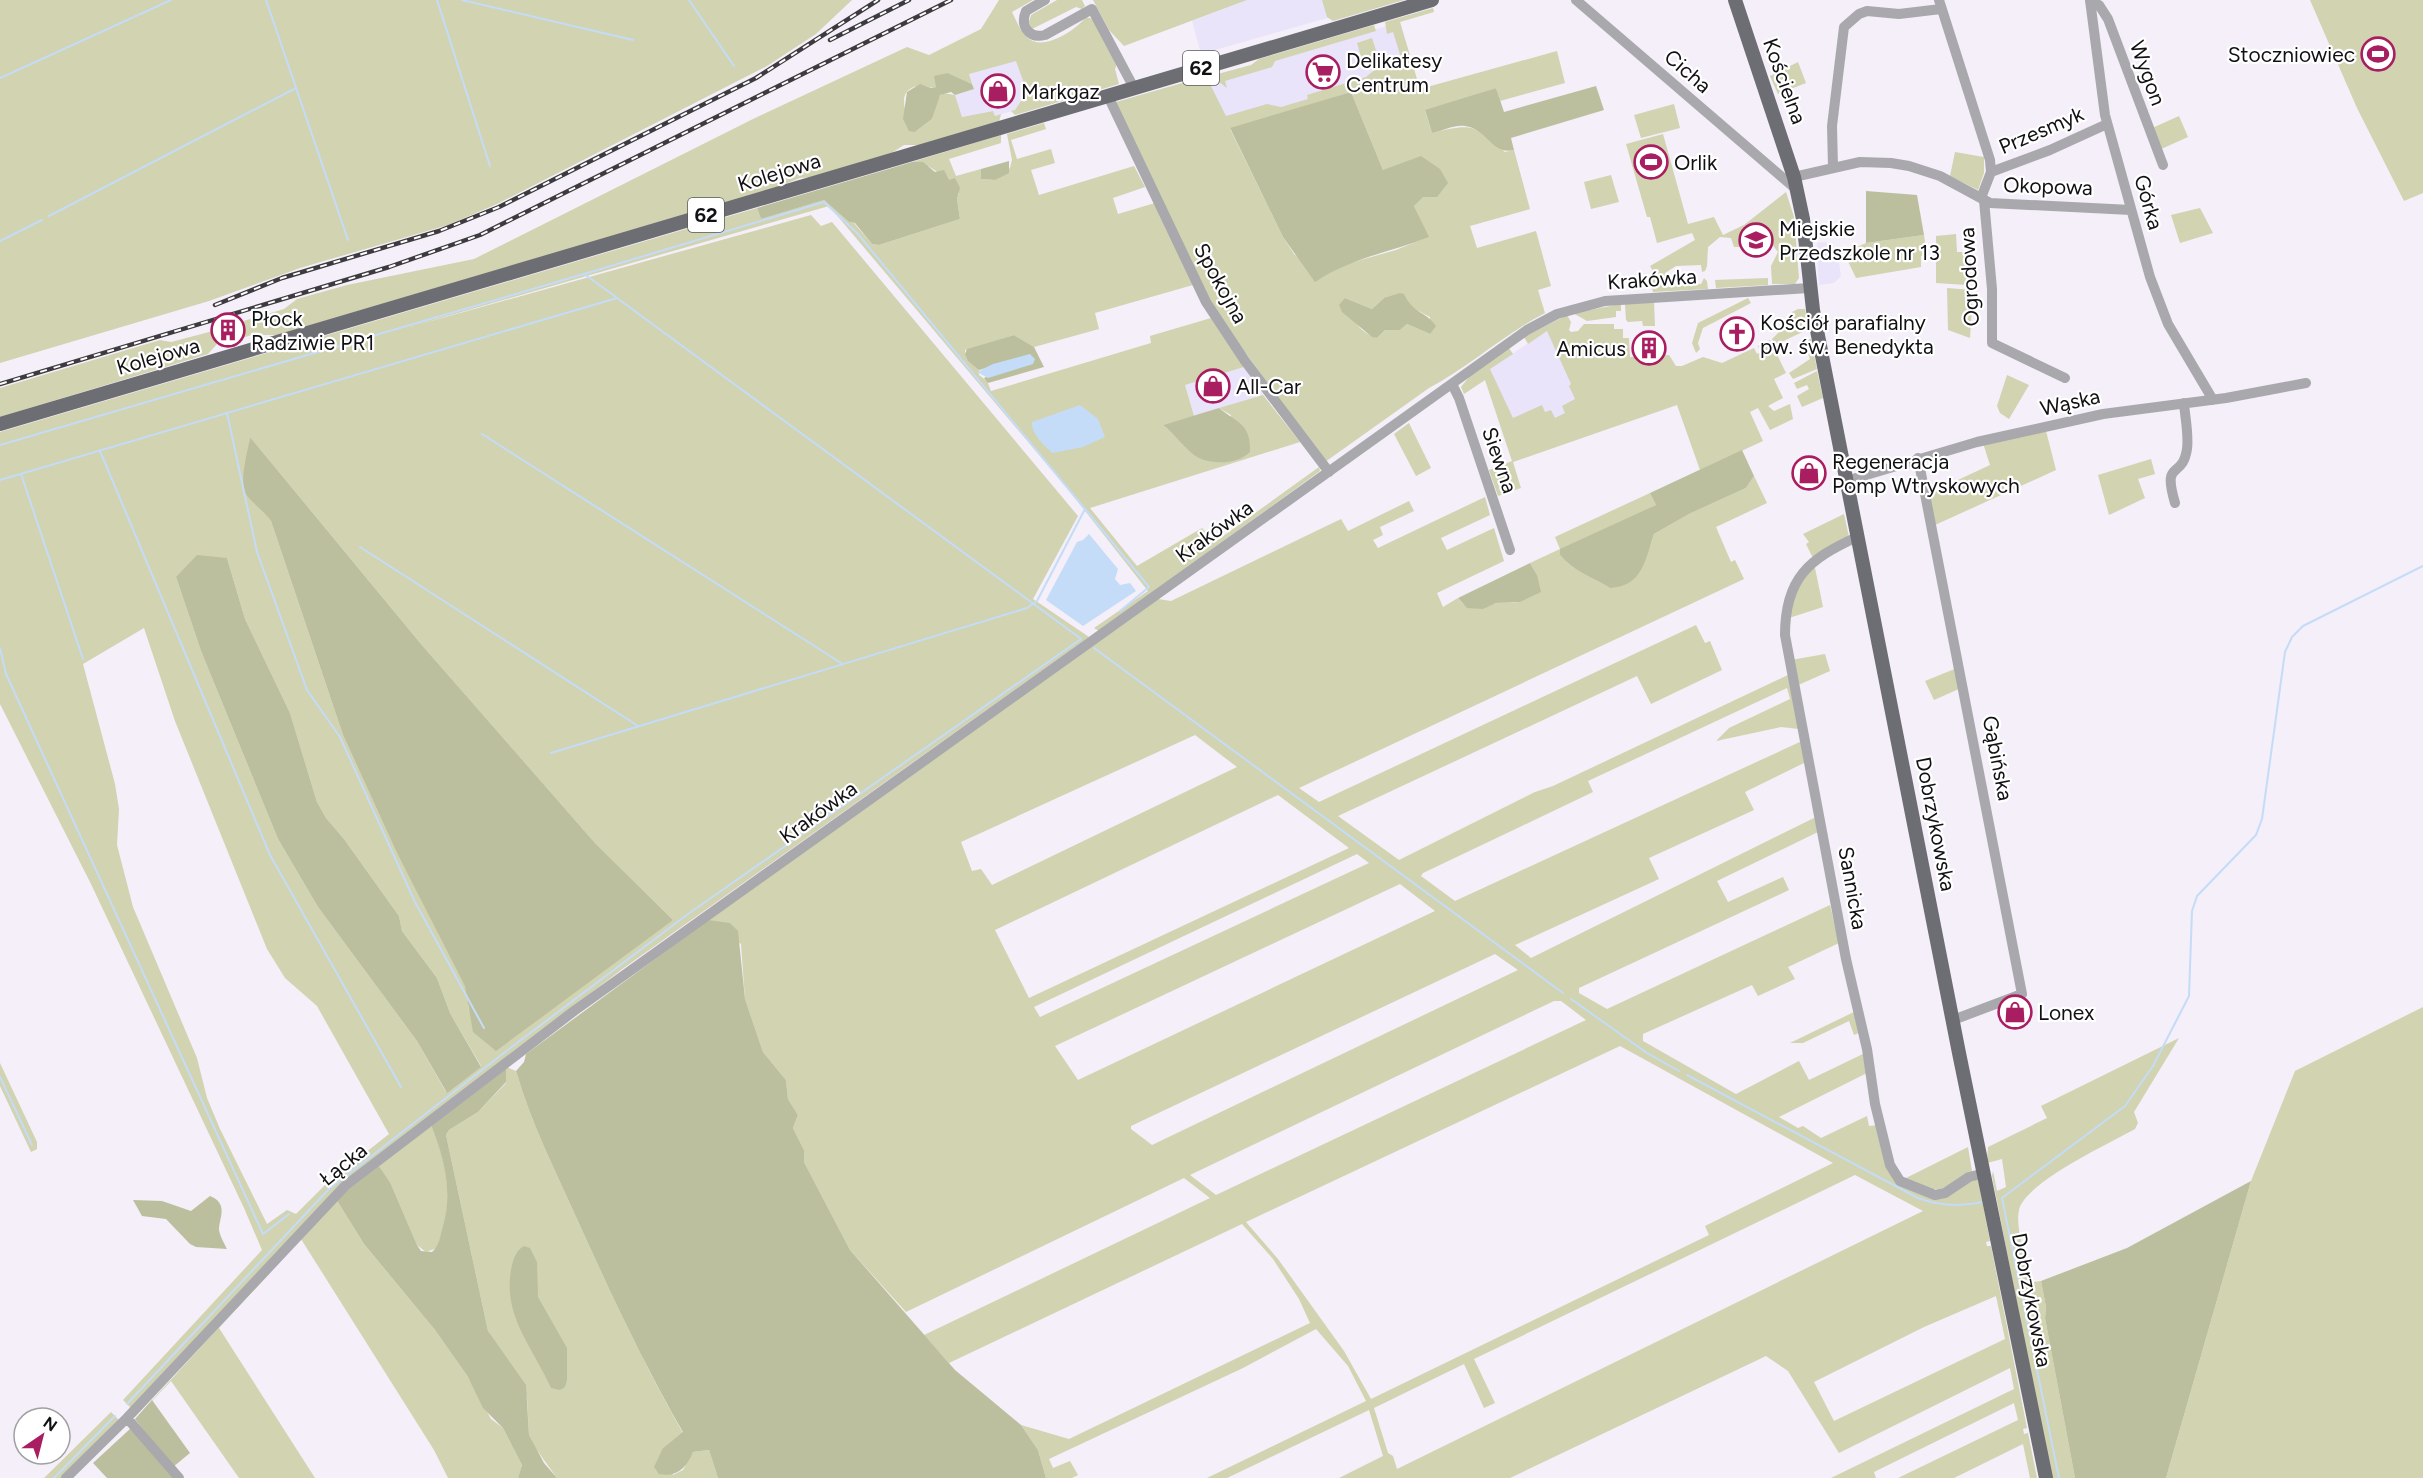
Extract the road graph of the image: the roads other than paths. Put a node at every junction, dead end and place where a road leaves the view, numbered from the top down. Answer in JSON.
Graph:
{"nodes":[{"id":1,"x":1045,"y":0,"type":"edge"},
{"id":2,"x":1432,"y":0,"type":"edge"},
{"id":3,"x":1576,"y":0,"type":"edge"},
{"id":4,"x":1735,"y":0,"type":"edge"},
{"id":5,"x":2090,"y":1,"type":"edge"},
{"id":6,"x":1090,"y":4,"type":"edge"},
{"id":7,"x":1940,"y":5,"type":"edge"},
{"id":8,"x":1134,"y":88,"type":"junction"},
{"id":9,"x":1108,"y":96,"type":"junction"},
{"id":10,"x":2108,"y":124,"type":"junction"},
{"id":11,"x":1791,"y":163,"type":"junction"},
{"id":12,"x":2163,"y":165,"type":"dead end"},
{"id":13,"x":1833,"y":166,"type":"junction"},
{"id":14,"x":1991,"y":172,"type":"junction"},
{"id":15,"x":1775,"y":173,"type":"junction"},
{"id":16,"x":1796,"y":183,"type":"junction"},
{"id":17,"x":1982,"y":199,"type":"junction"},
{"id":18,"x":2131,"y":210,"type":"junction"},
{"id":19,"x":1809,"y":288,"type":"junction"},
{"id":20,"x":2065,"y":378,"type":"dead end"},
{"id":21,"x":2306,"y":382,"type":"dead end"},
{"id":22,"x":1452,"y":384,"type":"junction"},
{"id":23,"x":2213,"y":400,"type":"junction"},
{"id":24,"x":2184,"y":403,"type":"junction"},
{"id":25,"x":0,"y":424,"type":"edge"},
{"id":26,"x":1918,"y":458,"type":"junction"},
{"id":27,"x":1329,"y":472,"type":"junction"},
{"id":28,"x":1846,"y":481,"type":"junction"},
{"id":29,"x":2175,"y":503,"type":"dead end"},
{"id":30,"x":1857,"y":537,"type":"junction"},
{"id":31,"x":1510,"y":550,"type":"dead end"},
{"id":32,"x":687,"y":929,"type":"joint"},
{"id":33,"x":1953,"y":1020,"type":"junction"},
{"id":34,"x":1985,"y":1173,"type":"junction"},
{"id":35,"x":127,"y":1418,"type":"junction"},
{"id":36,"x":66,"y":1478,"type":"edge"},
{"id":37,"x":179,"y":1478,"type":"edge"},
{"id":38,"x":2046,"y":1478,"type":"edge"}],
"edges":[{"from":1,"to":6,"type":"street"},
{"from":2,"to":8,"type":"main road","name":"Kolejowa","number":"62"},
{"from":3,"to":15,"type":"street","name":"Cicha"},
{"from":4,"to":11,"type":"main road","name":"Kościelna"},
{"from":5,"to":10,"type":"street","name":"Górka"},
{"from":5,"to":12,"type":"street","name":"Wygon"},
{"from":6,"to":8,"type":"street"},
{"from":7,"to":13,"type":"street"},
{"from":7,"to":14,"type":"street"},
{"from":8,"to":9,"type":"main road","name":"Kolejowa","number":"62"},
{"from":9,"to":25,"type":"main road","name":"Kolejowa","number":"62"},
{"from":9,"to":27,"type":"street","name":"Spokojna"},
{"from":10,"to":14,"type":"street","name":"Przesmyk"},
{"from":10,"to":18,"type":"street","name":"Górka"},
{"from":11,"to":15,"type":"street"},
{"from":11,"to":16,"type":"main road","name":"Kościelna"},
{"from":13,"to":16,"type":"street","name":"Okopowa"},
{"from":13,"to":17,"type":"street","name":"Okopowa"},
{"from":14,"to":17,"type":"street","name":"Ogrodowa"},
{"from":15,"to":16,"type":"street","name":"Cicha"},
{"from":16,"to":19,"type":"main road","name":"Dobrzykowska"},
{"from":17,"to":18,"type":"street","name":"Okopowa"},
{"from":17,"to":20,"type":"street","name":"Ogrodowa"},
{"from":18,"to":23,"type":"street","name":"Górka"},
{"from":19,"to":22,"type":"street","name":"Krakówka"},
{"from":19,"to":28,"type":"main road","name":"Dobrzykowska"},
{"from":21,"to":23,"type":"street","name":"Wąska"},
{"from":22,"to":27,"type":"street","name":"Krakówka"},
{"from":22,"to":31,"type":"street","name":"Siewna"},
{"from":23,"to":24,"type":"street","name":"Wąska"},
{"from":24,"to":26,"type":"street","name":"Wąska"},
{"from":24,"to":29,"type":"street"},
{"from":26,"to":28,"type":"street","name":"Wąska"},
{"from":26,"to":33,"type":"street","name":"Gąbińska"},
{"from":27,"to":32,"type":"street","name":"Krakówka"},
{"from":28,"to":30,"type":"main road","name":"Dobrzykowska"},
{"from":30,"to":33,"type":"main road","name":"Dobrzykowska"},
{"from":30,"to":34,"type":"street","name":"Sannicka"},
{"from":32,"to":35,"type":"street","name":"Łącka"},
{"from":33,"to":34,"type":"main road","name":"Dobrzykowska"},
{"from":34,"to":38,"type":"main road","name":"Dobrzykowska"},
{"from":35,"to":36,"type":"street","name":"Łącka"},
{"from":35,"to":37,"type":"street"}]}
